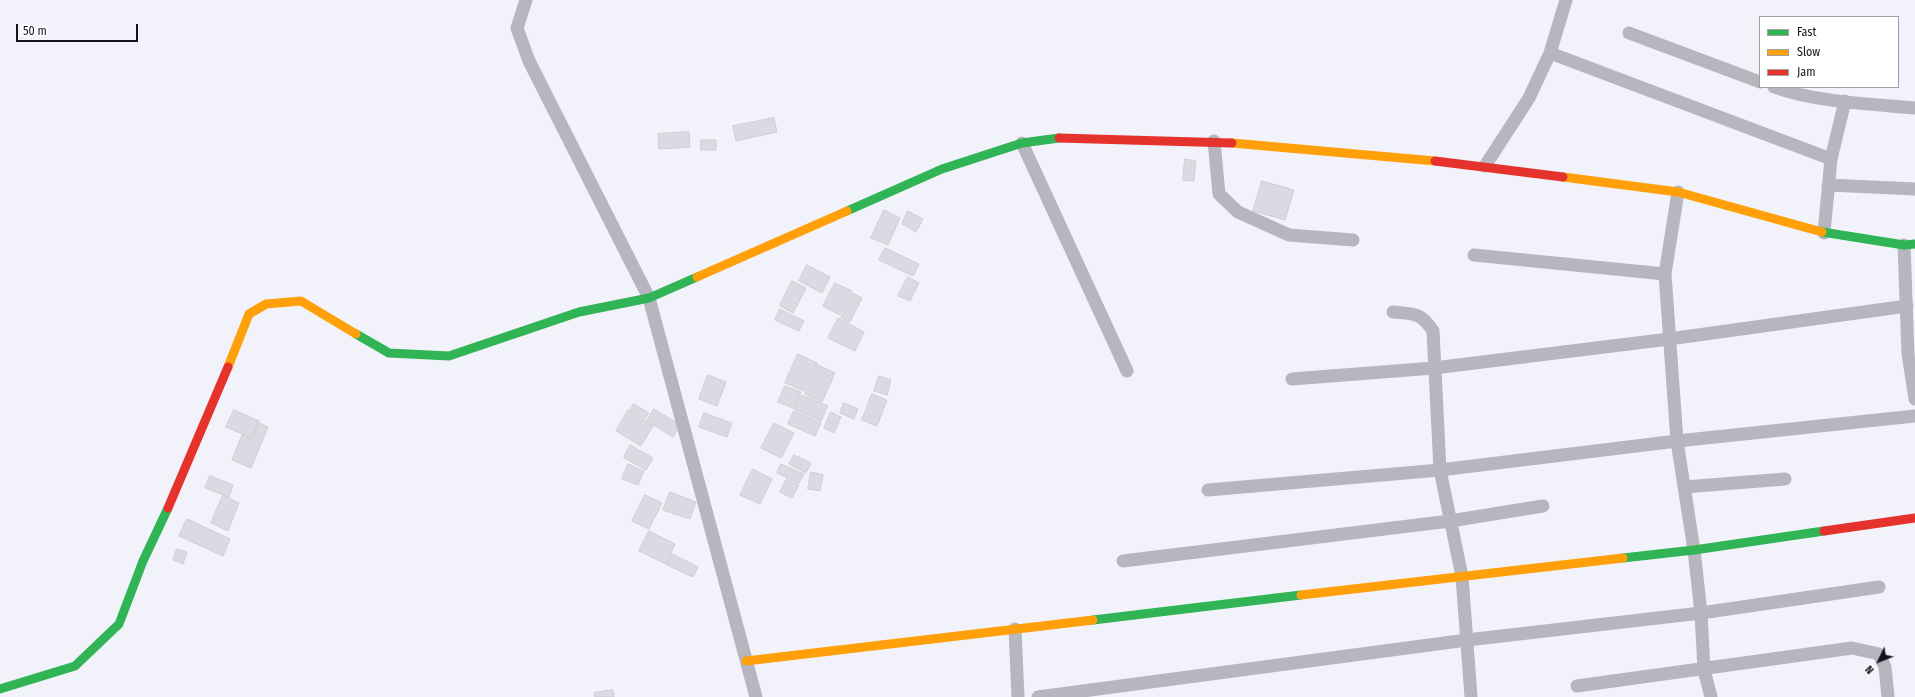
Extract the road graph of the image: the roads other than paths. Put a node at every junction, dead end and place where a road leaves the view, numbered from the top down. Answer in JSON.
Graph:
{"nodes":[{"id":1,"x":526,"y":0,"type":"edge"},
{"id":2,"x":1566,"y":0,"type":"edge"},
{"id":3,"x":1629,"y":33,"type":"dead end"},
{"id":4,"x":1550,"y":53,"type":"junction"},
{"id":5,"x":1759,"y":82,"type":"edge"},
{"id":6,"x":1777,"y":88,"type":"edge"},
{"id":7,"x":1845,"y":102,"type":"junction"},
{"id":8,"x":1915,"y":108,"type":"edge"},
{"id":9,"x":1214,"y":141,"type":"junction"},
{"id":10,"x":1022,"y":143,"type":"junction"},
{"id":11,"x":1831,"y":159,"type":"junction"},
{"id":12,"x":1485,"y":166,"type":"junction"},
{"id":13,"x":1828,"y":186,"type":"junction"},
{"id":14,"x":1915,"y":189,"type":"edge"},
{"id":15,"x":1678,"y":192,"type":"junction"},
{"id":16,"x":1824,"y":233,"type":"junction"},
{"id":17,"x":1353,"y":240,"type":"dead end"},
{"id":18,"x":1909,"y":244,"type":"edge"},
{"id":19,"x":1474,"y":255,"type":"dead end"},
{"id":20,"x":1665,"y":274,"type":"junction"},
{"id":21,"x":649,"y":298,"type":"junction"},
{"id":22,"x":1907,"y":306,"type":"junction"},
{"id":23,"x":1393,"y":312,"type":"dead end"},
{"id":24,"x":1669,"y":339,"type":"junction"},
{"id":25,"x":1434,"y":368,"type":"junction"},
{"id":26,"x":1127,"y":371,"type":"dead end"},
{"id":27,"x":1292,"y":380,"type":"dead end"},
{"id":28,"x":1915,"y":399,"type":"edge"},
{"id":29,"x":1915,"y":416,"type":"edge"},
{"id":30,"x":1677,"y":441,"type":"junction"},
{"id":31,"x":1440,"y":470,"type":"junction"},
{"id":32,"x":1785,"y":479,"type":"dead end"},
{"id":33,"x":1684,"y":487,"type":"junction"},
{"id":34,"x":1208,"y":490,"type":"dead end"},
{"id":35,"x":1543,"y":506,"type":"dead end"},
{"id":36,"x":1915,"y":518,"type":"edge"},
{"id":37,"x":1450,"y":521,"type":"junction"},
{"id":38,"x":1694,"y":550,"type":"junction"},
{"id":39,"x":1123,"y":562,"type":"dead end"},
{"id":40,"x":1462,"y":576,"type":"junction"},
{"id":41,"x":1879,"y":587,"type":"dead end"},
{"id":42,"x":1701,"y":613,"type":"junction"},
{"id":43,"x":1015,"y":629,"type":"junction"},
{"id":44,"x":1467,"y":640,"type":"junction"},
{"id":45,"x":746,"y":662,"type":"junction"},
{"id":46,"x":1704,"y":670,"type":"junction"},
{"id":47,"x":1577,"y":686,"type":"dead end"},
{"id":48,"x":0,"y":689,"type":"edge"},
{"id":49,"x":756,"y":697,"type":"edge"},
{"id":50,"x":1018,"y":697,"type":"edge"},
{"id":51,"x":1038,"y":697,"type":"edge"},
{"id":52,"x":1470,"y":697,"type":"edge"},
{"id":53,"x":1711,"y":697,"type":"edge"},
{"id":54,"x":1888,"y":697,"type":"edge"}],
"edges":[{"from":1,"to":21,"type":"street"},
{"from":2,"to":4,"type":"street"},
{"from":3,"to":5,"type":"street"},
{"from":4,"to":11,"type":"street"},
{"from":4,"to":12,"type":"street"},
{"from":6,"to":7,"type":"street"},
{"from":7,"to":8,"type":"street"},
{"from":7,"to":11,"type":"street"},
{"from":9,"to":10,"type":"street"},
{"from":9,"to":12,"type":"street"},
{"from":9,"to":17,"type":"street"},
{"from":10,"to":21,"type":"street"},
{"from":10,"to":26,"type":"street"},
{"from":11,"to":13,"type":"street"},
{"from":12,"to":15,"type":"street"},
{"from":13,"to":14,"type":"street"},
{"from":13,"to":16,"type":"street"},
{"from":15,"to":16,"type":"street"},
{"from":15,"to":20,"type":"street"},
{"from":16,"to":18,"type":"street"},
{"from":18,"to":22,"type":"street"},
{"from":19,"to":20,"type":"street"},
{"from":20,"to":24,"type":"street"},
{"from":21,"to":45,"type":"street"},
{"from":21,"to":48,"type":"street"},
{"from":22,"to":24,"type":"street"},
{"from":22,"to":28,"type":"street"},
{"from":23,"to":25,"type":"street"},
{"from":24,"to":25,"type":"street"},
{"from":24,"to":30,"type":"street"},
{"from":25,"to":27,"type":"street"},
{"from":25,"to":31,"type":"street"},
{"from":29,"to":30,"type":"street"},
{"from":30,"to":31,"type":"street"},
{"from":30,"to":33,"type":"street"},
{"from":31,"to":34,"type":"street"},
{"from":31,"to":37,"type":"street"},
{"from":32,"to":33,"type":"street"},
{"from":33,"to":38,"type":"street"},
{"from":35,"to":37,"type":"street"},
{"from":36,"to":38,"type":"street"},
{"from":37,"to":39,"type":"street"},
{"from":37,"to":40,"type":"street"},
{"from":38,"to":40,"type":"street"},
{"from":38,"to":42,"type":"street"},
{"from":40,"to":43,"type":"street"},
{"from":40,"to":44,"type":"street"},
{"from":41,"to":42,"type":"street"},
{"from":42,"to":44,"type":"street"},
{"from":42,"to":46,"type":"street"},
{"from":43,"to":45,"type":"street"},
{"from":43,"to":50,"type":"street"},
{"from":44,"to":51,"type":"street"},
{"from":44,"to":52,"type":"street"},
{"from":45,"to":49,"type":"street"},
{"from":46,"to":47,"type":"street"},
{"from":46,"to":53,"type":"street"},
{"from":46,"to":54,"type":"street"}]}
